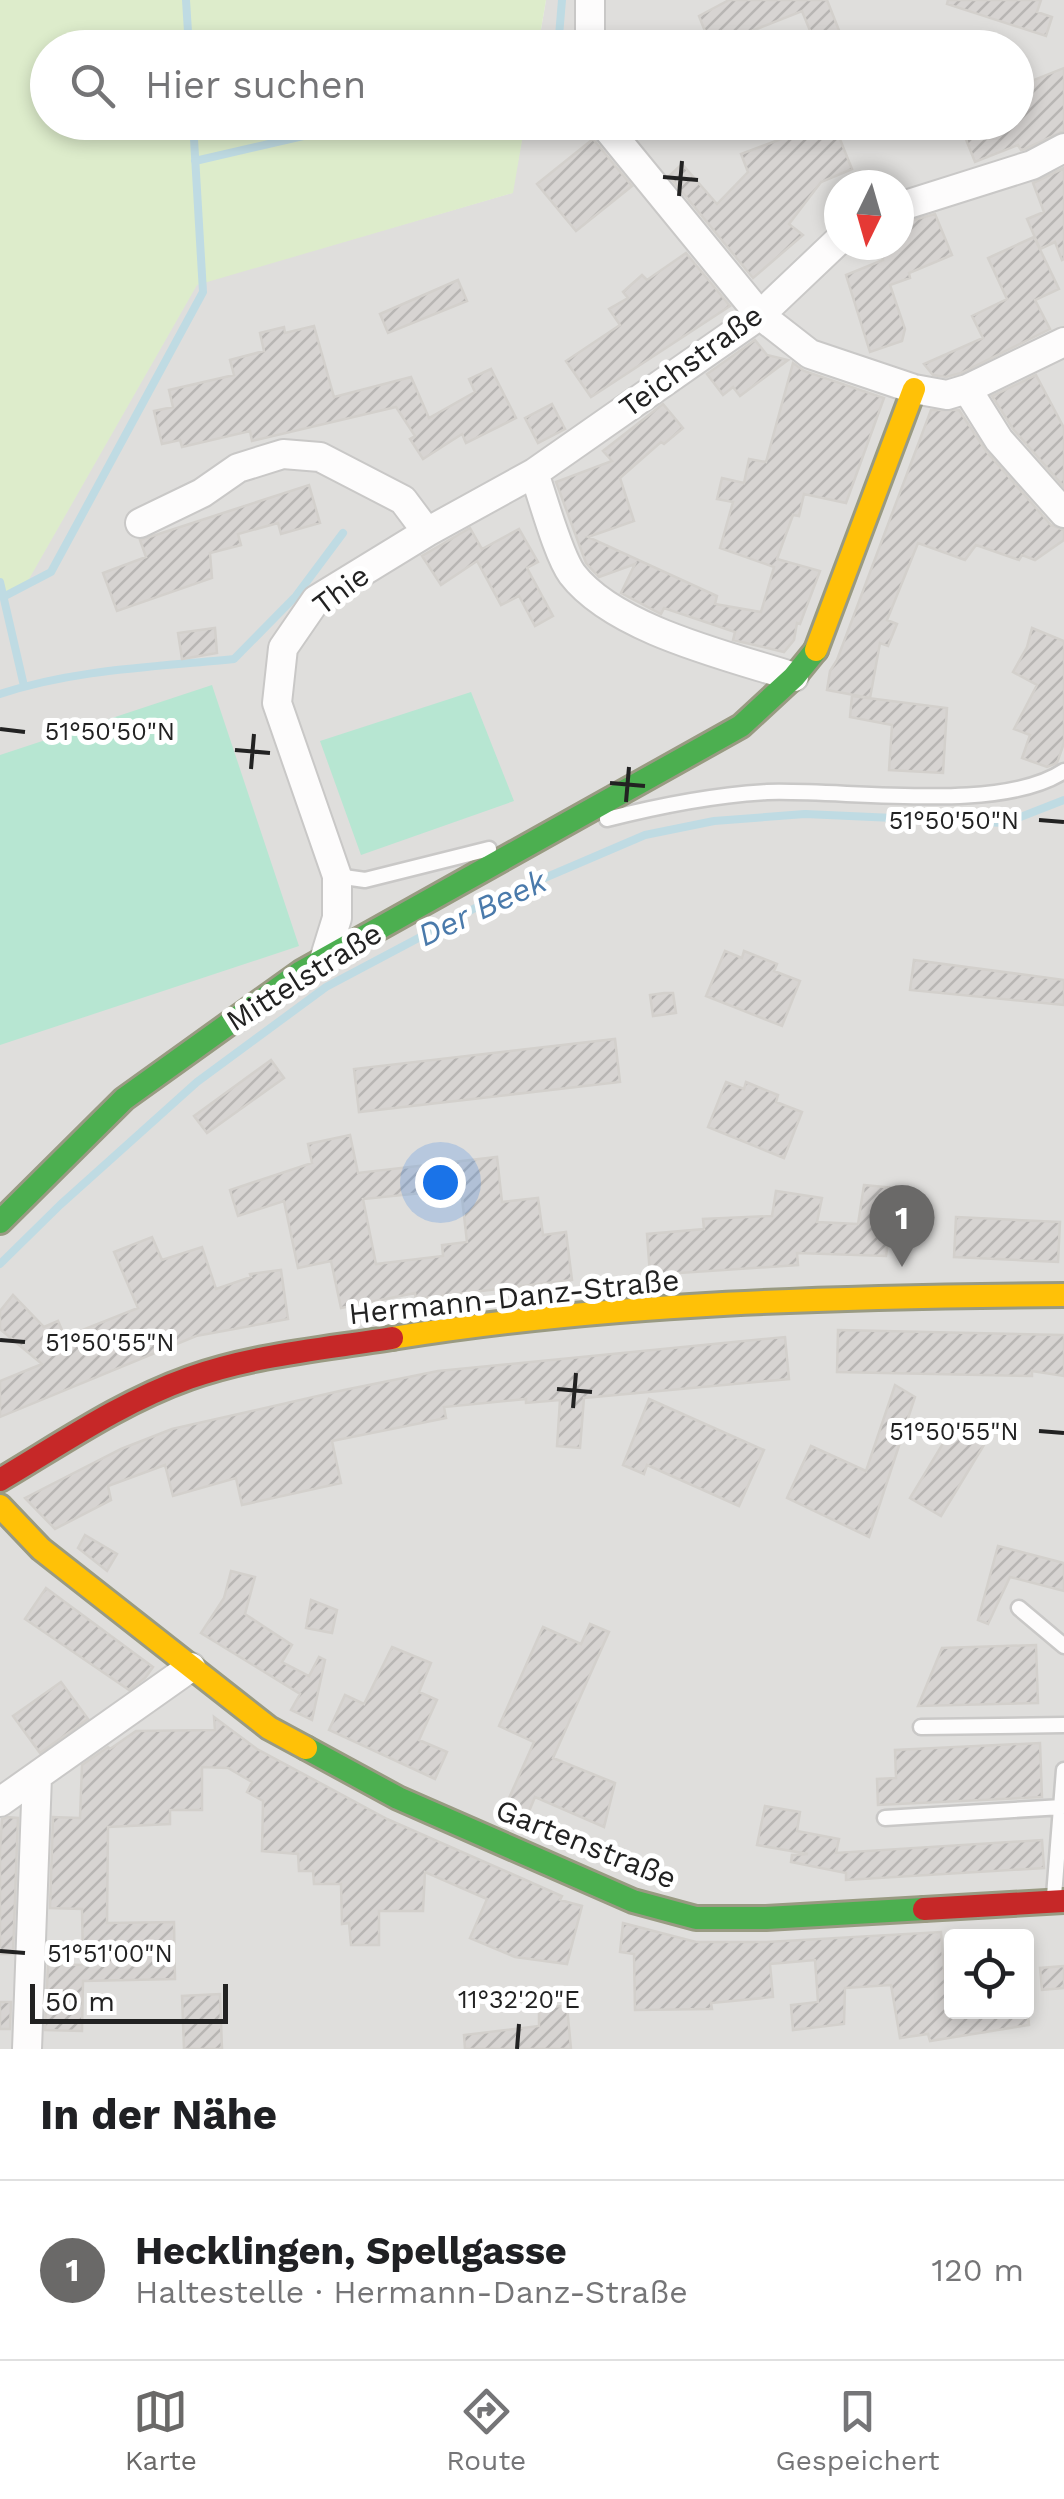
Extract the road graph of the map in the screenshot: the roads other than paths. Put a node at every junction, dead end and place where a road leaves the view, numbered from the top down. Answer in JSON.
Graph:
{"nodes":[{"id":1,"x":590,"y":0,"type":"edge"},
{"id":2,"x":590,"y":30,"type":"edge"},
{"id":3,"x":617,"y":140,"type":"edge"},
{"id":4,"x":1064,"y":148,"type":"edge"},
{"id":5,"x":914,"y":201,"type":"edge"},
{"id":6,"x":824,"y":254,"type":"edge"},
{"id":7,"x":760,"y":315,"type":"junction"},
{"id":8,"x":1064,"y":342,"type":"edge"},
{"id":9,"x":914,"y":389,"type":"junction"},
{"id":10,"x":967,"y":389,"type":"junction"},
{"id":11,"x":534,"y":473,"type":"junction"},
{"id":12,"x":1064,"y":513,"type":"edge"},
{"id":13,"x":140,"y":523,"type":"dead end"},
{"id":14,"x":427,"y":532,"type":"junction"},
{"id":15,"x":794,"y":678,"type":"junction"},
{"id":16,"x":1064,"y":771,"type":"edge"},
{"id":17,"x":549,"y":834,"type":"junction"},
{"id":18,"x":337,"y":876,"type":"junction"},
{"id":19,"x":324,"y":960,"type":"junction"},
{"id":20,"x":0,"y":1222,"type":"edge"},
{"id":21,"x":1064,"y":1295,"type":"edge"},
{"id":22,"x":0,"y":1480,"type":"edge"},
{"id":23,"x":0,"y":1506,"type":"edge"},
{"id":24,"x":1019,"y":1608,"type":"dead end"},
{"id":25,"x":1064,"y":1646,"type":"edge"},
{"id":26,"x":190,"y":1667,"type":"junction"},
{"id":27,"x":1064,"y":1725,"type":"edge"},
{"id":28,"x":920,"y":1726,"type":"dead end"},
{"id":29,"x":1064,"y":1770,"type":"edge"},
{"id":30,"x":37,"y":1776,"type":"junction"},
{"id":31,"x":0,"y":1802,"type":"edge"},
{"id":32,"x":1062,"y":1807,"type":"edge"},
{"id":33,"x":885,"y":1818,"type":"dead end"},
{"id":34,"x":1059,"y":1902,"type":"edge"},
{"id":35,"x":27,"y":2049,"type":"edge"}],
"edges":[{"from":1,"to":2,"type":"street"},
{"from":3,"to":7,"type":"street"},
{"from":4,"to":5,"type":"street"},
{"from":6,"to":7,"type":"street","name":"Teichstraße"},
{"from":7,"to":9,"type":"street"},
{"from":7,"to":11,"type":"street","name":"Teichstraße"},
{"from":8,"to":10,"type":"street"},
{"from":9,"to":10,"type":"street"},
{"from":9,"to":15,"type":"street","name":"Mittelstraße"},
{"from":10,"to":12,"type":"street"},
{"from":11,"to":14,"type":"street","name":"Thie"},
{"from":11,"to":15,"type":"street"},
{"from":13,"to":14,"type":"street"},
{"from":14,"to":18,"type":"street","name":"Thie"},
{"from":15,"to":17,"type":"street","name":"Mittelstraße"},
{"from":16,"to":17,"type":"lane"},
{"from":17,"to":18,"type":"lane"},
{"from":17,"to":19,"type":"street","name":"Mittelstraße"},
{"from":18,"to":19,"type":"street","name":"Thie"},
{"from":19,"to":20,"type":"street","name":"Mittelstraße"},
{"from":21,"to":22,"type":"street","name":"Hermann-Danz-Straße"},
{"from":23,"to":26,"type":"street","name":"Gartenstraße"},
{"from":24,"to":25,"type":"lane"},
{"from":26,"to":30,"type":"street"},
{"from":26,"to":34,"type":"street","name":"Gartenstraße"},
{"from":27,"to":28,"type":"lane"},
{"from":29,"to":32,"type":"lane"},
{"from":30,"to":31,"type":"street"},
{"from":30,"to":35,"type":"street"},
{"from":32,"to":33,"type":"lane"},
{"from":32,"to":34,"type":"lane"}]}
